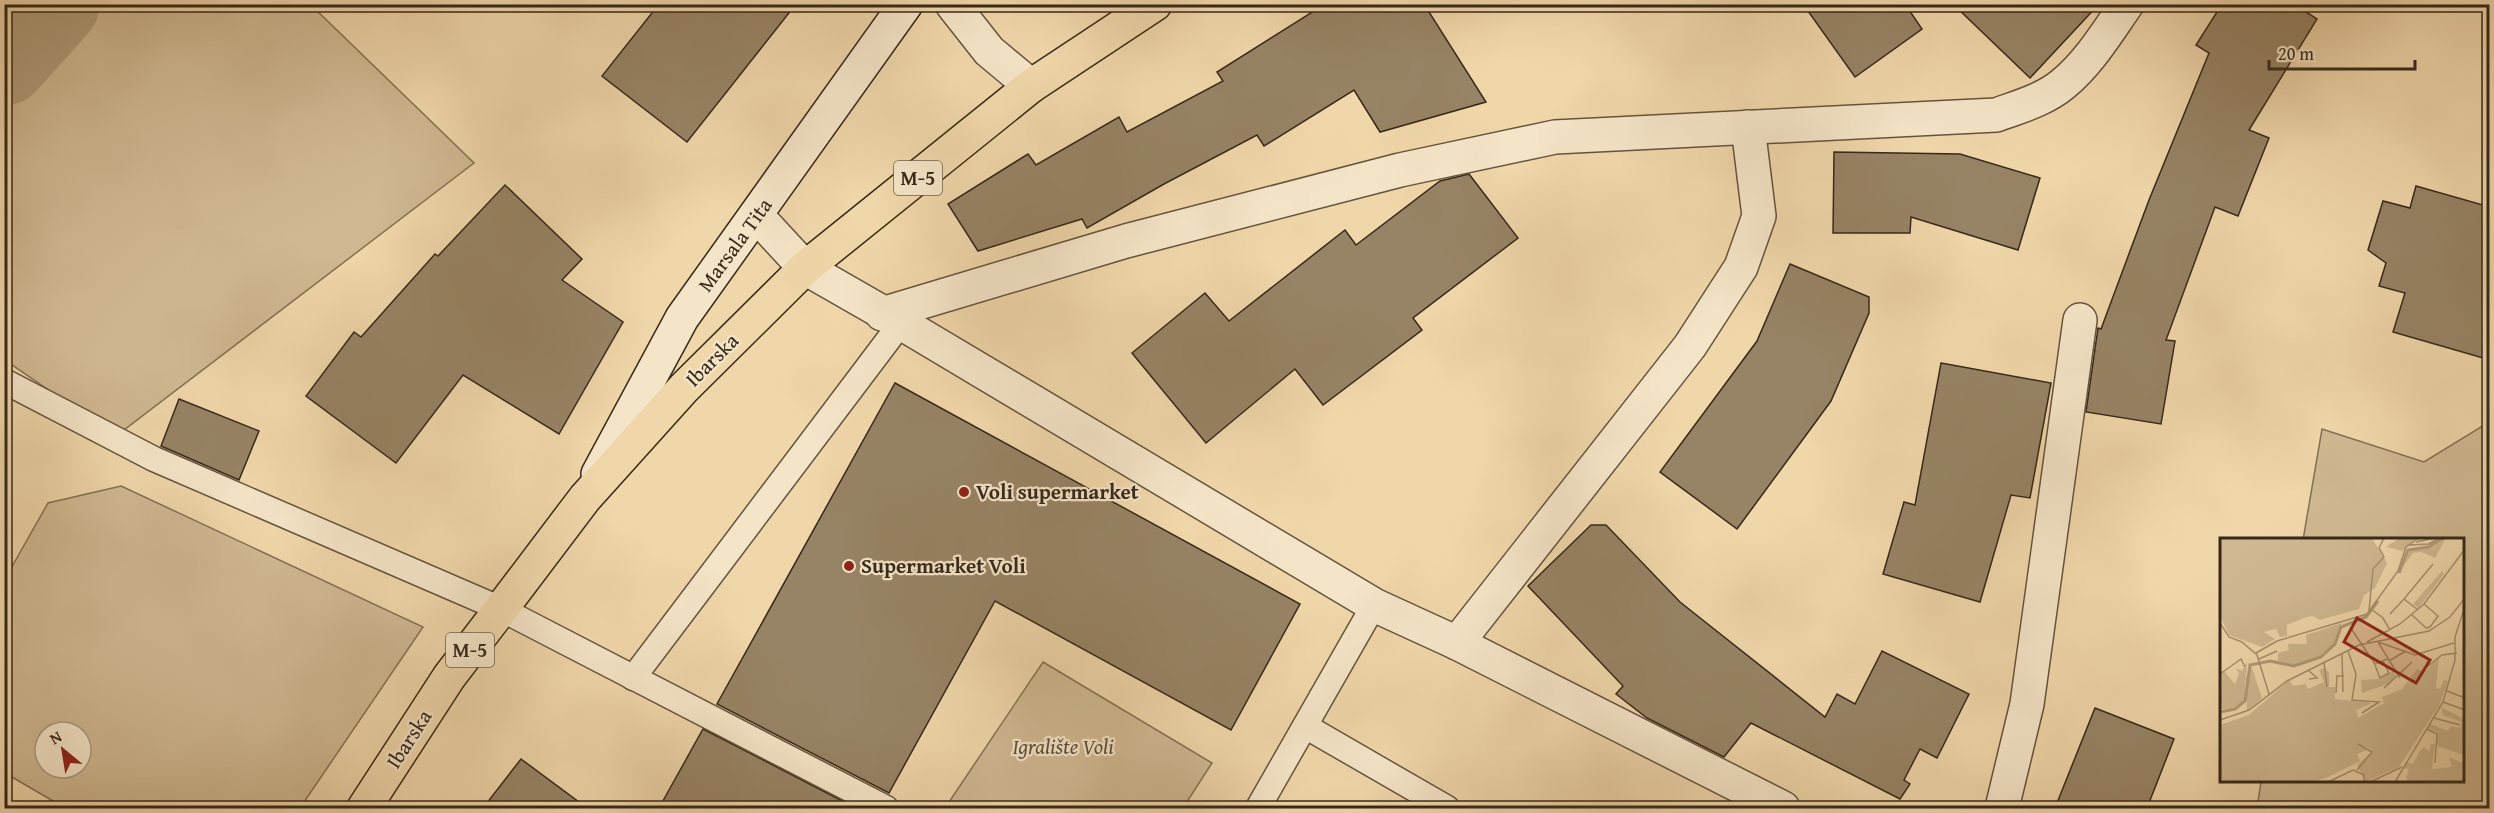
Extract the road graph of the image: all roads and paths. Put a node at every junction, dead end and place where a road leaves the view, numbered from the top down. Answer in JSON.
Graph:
{"nodes":[{"id":1,"x":906,"y":4,"type":"edge"},
{"id":2,"x":952,"y":4,"type":"edge"},
{"id":3,"x":1155,"y":4,"type":"edge"},
{"id":4,"x":2127,"y":4,"type":"edge"},
{"id":5,"x":1031,"y":86,"type":"junction"},
{"id":6,"x":1748,"y":128,"type":"junction"},
{"id":7,"x":756,"y":215,"type":"junction"},
{"id":8,"x":805,"y":268,"type":"junction"},
{"id":9,"x":891,"y":318,"type":"junction"},
{"id":10,"x":2080,"y":320,"type":"dead end"},
{"id":11,"x":4,"y":381,"type":"edge"},
{"id":12,"x":585,"y":498,"type":"junction"},
{"id":13,"x":1374,"y":605,"type":"junction"},
{"id":14,"x":501,"y":609,"type":"junction"},
{"id":15,"x":1457,"y":644,"type":"junction"},
{"id":16,"x":633,"y":678,"type":"junction"},
{"id":17,"x":1305,"y":726,"type":"junction"},
{"id":18,"x":364,"y":808,"type":"edge"},
{"id":19,"x":886,"y":808,"type":"edge"},
{"id":20,"x":1258,"y":808,"type":"edge"},
{"id":21,"x":1447,"y":808,"type":"edge"},
{"id":22,"x":1783,"y":808,"type":"edge"},
{"id":23,"x":2002,"y":808,"type":"edge"}],
"edges":[{"from":1,"to":7,"type":"street","name":"Marsala Tita"},
{"from":2,"to":5,"type":"street"},
{"from":3,"to":5,"type":"main road","name":"Ibarska","number":"M-5"},
{"from":4,"to":6,"type":"street"},
{"from":5,"to":8,"type":"main road","name":"Ibarska","number":"M-5"},
{"from":6,"to":9,"type":"street"},
{"from":6,"to":15,"type":"street"},
{"from":7,"to":8,"type":"street"},
{"from":7,"to":12,"type":"street","name":"Marsala Tita"},
{"from":8,"to":9,"type":"street"},
{"from":8,"to":12,"type":"main road","name":"Ibarska","number":"M-5"},
{"from":9,"to":13,"type":"street"},
{"from":9,"to":16,"type":"lane"},
{"from":10,"to":23,"type":"street"},
{"from":11,"to":14,"type":"lane"},
{"from":12,"to":14,"type":"main road","name":"Ibarska","number":"M-5"},
{"from":13,"to":15,"type":"street"},
{"from":13,"to":17,"type":"lane"},
{"from":14,"to":16,"type":"lane"},
{"from":14,"to":18,"type":"main road","name":"Ibarska","number":"M-5"},
{"from":15,"to":22,"type":"street"},
{"from":16,"to":19,"type":"lane"},
{"from":17,"to":20,"type":"lane"},
{"from":17,"to":21,"type":"lane"}]}
